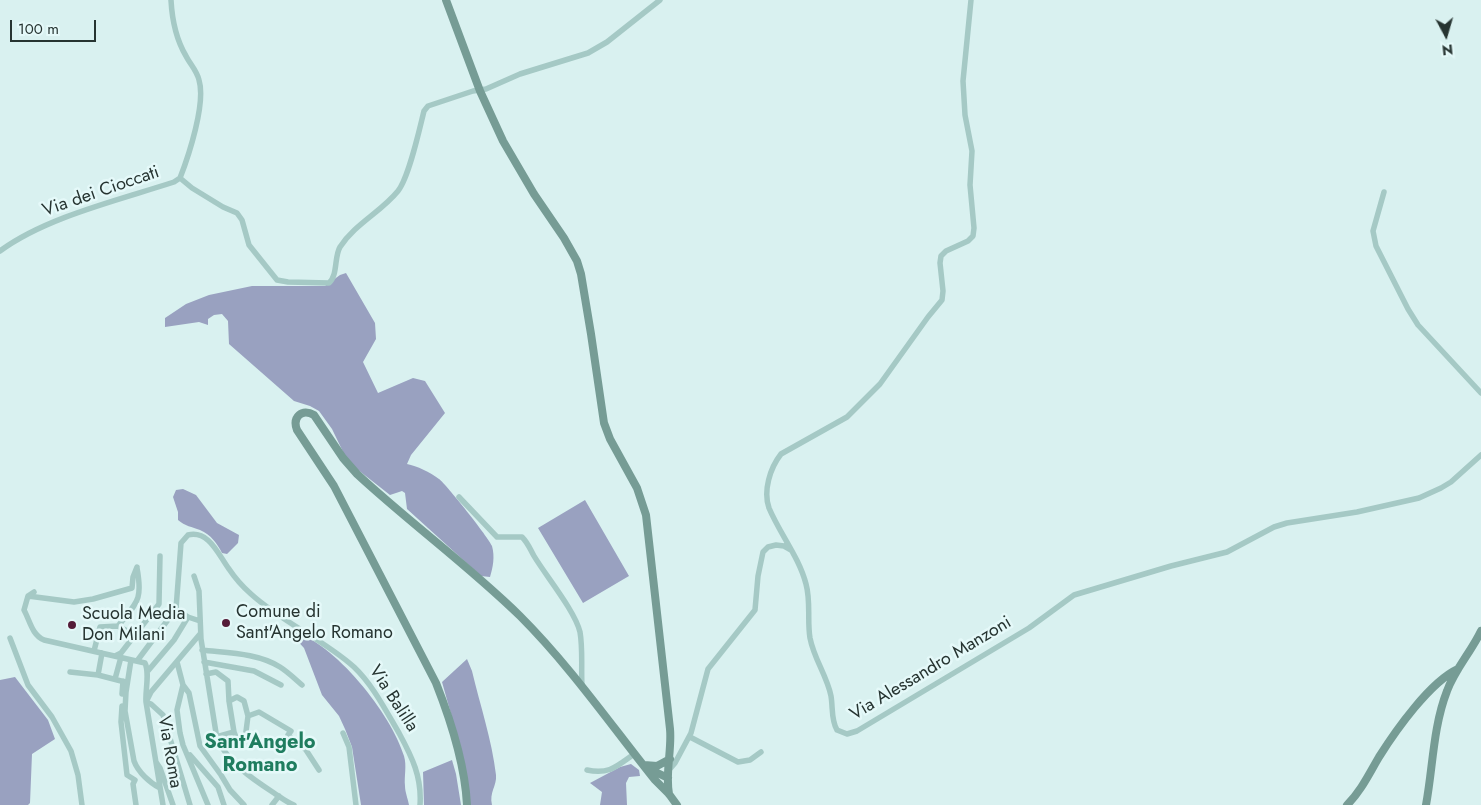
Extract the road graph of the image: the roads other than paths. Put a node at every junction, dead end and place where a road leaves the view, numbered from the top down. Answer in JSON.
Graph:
{"nodes":[{"id":1,"x":171,"y":0,"type":"edge"},
{"id":2,"x":446,"y":0,"type":"edge"},
{"id":3,"x":660,"y":0,"type":"edge"},
{"id":4,"x":971,"y":0,"type":"edge"},
{"id":5,"x":480,"y":90,"type":"junction"},
{"id":6,"x":180,"y":178,"type":"junction"},
{"id":7,"x":1384,"y":192,"type":"dead end"},
{"id":8,"x":0,"y":251,"type":"edge"},
{"id":9,"x":1481,"y":393,"type":"edge"},
{"id":10,"x":1481,"y":455,"type":"edge"},
{"id":11,"x":459,"y":496,"type":"dead end"},
{"id":12,"x":792,"y":550,"type":"junction"},
{"id":13,"x":160,"y":556,"type":"dead end"},
{"id":14,"x":194,"y":576,"type":"dead end"},
{"id":15,"x":34,"y":592,"type":"dead end"},
{"id":16,"x":28,"y":596,"type":"junction"},
{"id":17,"x":176,"y":609,"type":"junction"},
{"id":18,"x":188,"y":617,"type":"junction"},
{"id":19,"x":200,"y":621,"type":"junction"},
{"id":20,"x":118,"y":626,"type":"junction"},
{"id":21,"x":1481,"y":630,"type":"edge"},
{"id":22,"x":200,"y":634,"type":"junction"},
{"id":23,"x":134,"y":635,"type":"junction"},
{"id":24,"x":10,"y":638,"type":"dead end"},
{"id":25,"x":202,"y":650,"type":"junction"},
{"id":26,"x":94,"y":651,"type":"junction"},
{"id":27,"x":102,"y":653,"type":"junction"},
{"id":28,"x":118,"y":657,"type":"junction"},
{"id":29,"x":134,"y":660,"type":"junction"},
{"id":30,"x":177,"y":662,"type":"junction"},
{"id":31,"x":204,"y":662,"type":"junction"},
{"id":32,"x":1458,"y":669,"type":"junction"},
{"id":33,"x":70,"y":672,"type":"dead end"},
{"id":34,"x":147,"y":672,"type":"junction"},
{"id":35,"x":206,"y":674,"type":"junction"},
{"id":36,"x":98,"y":675,"type":"junction"},
{"id":37,"x":116,"y":679,"type":"junction"},
{"id":38,"x":125,"y":682,"type":"junction"},
{"id":39,"x":183,"y":685,"type":"junction"},
{"id":40,"x":281,"y":685,"type":"dead end"},
{"id":41,"x":302,"y":685,"type":"dead end"},
{"id":42,"x":582,"y":688,"type":"junction"},
{"id":43,"x":146,"y":702,"type":"junction"},
{"id":44,"x":229,"y":702,"type":"junction"},
{"id":45,"x":248,"y":716,"type":"junction"},
{"id":46,"x":234,"y":732,"type":"junction"},
{"id":47,"x":246,"y":733,"type":"junction"},
{"id":48,"x":343,"y":733,"type":"dead end"},
{"id":49,"x":690,"y":736,"type":"junction"},
{"id":50,"x":216,"y":737,"type":"junction"},
{"id":51,"x":256,"y":739,"type":"dead end"},
{"id":52,"x":183,"y":745,"type":"junction"},
{"id":53,"x":762,"y":752,"type":"dead end"},
{"id":54,"x":634,"y":754,"type":"junction"},
{"id":55,"x":670,"y":759,"type":"junction"},
{"id":56,"x":154,"y":760,"type":"junction"},
{"id":57,"x":644,"y":765,"type":"junction"},
{"id":58,"x":319,"y":770,"type":"dead end"},
{"id":59,"x":587,"y":770,"type":"dead end"},
{"id":60,"x":668,"y":774,"type":"junction"},
{"id":61,"x":651,"y":776,"type":"junction"},
{"id":62,"x":160,"y":788,"type":"junction"},
{"id":63,"x":669,"y":794,"type":"junction"},
{"id":64,"x":279,"y":796,"type":"junction"},
{"id":65,"x":82,"y":805,"type":"edge"},
{"id":66,"x":136,"y":805,"type":"edge"},
{"id":67,"x":163,"y":805,"type":"edge"},
{"id":68,"x":173,"y":805,"type":"edge"},
{"id":69,"x":190,"y":805,"type":"edge"},
{"id":70,"x":208,"y":805,"type":"edge"},
{"id":71,"x":224,"y":805,"type":"edge"},
{"id":72,"x":244,"y":805,"type":"edge"},
{"id":73,"x":272,"y":805,"type":"edge"},
{"id":74,"x":294,"y":805,"type":"edge"},
{"id":75,"x":356,"y":805,"type":"edge"},
{"id":76,"x":420,"y":805,"type":"edge"},
{"id":77,"x":467,"y":805,"type":"edge"},
{"id":78,"x":678,"y":805,"type":"edge"},
{"id":79,"x":1347,"y":805,"type":"edge"},
{"id":80,"x":1426,"y":805,"type":"edge"}],
"edges":[{"from":1,"to":6,"type":"street","name":"Via dei Cioccati"},
{"from":2,"to":5,"type":"street"},
{"from":3,"to":5,"type":"street"},
{"from":4,"to":12,"type":"street","name":"Via Alessandro Manzoni"},
{"from":5,"to":6,"type":"street"},
{"from":5,"to":55,"type":"street"},
{"from":6,"to":8,"type":"street","name":"Via dei Cioccati"},
{"from":7,"to":9,"type":"street"},
{"from":10,"to":12,"type":"street","name":"Via Alessandro Manzoni"},
{"from":11,"to":42,"type":"street"},
{"from":12,"to":49,"type":"street"},
{"from":13,"to":23,"type":"street"},
{"from":14,"to":19,"type":"street"},
{"from":15,"to":16,"type":"street"},
{"from":16,"to":20,"type":"street"},
{"from":16,"to":26,"type":"street"},
{"from":17,"to":18,"type":"street"},
{"from":17,"to":29,"type":"street"},
{"from":17,"to":76,"type":"street","name":"Via Balilla"},
{"from":18,"to":19,"type":"street"},
{"from":18,"to":34,"type":"street"},
{"from":19,"to":22,"type":"street"},
{"from":20,"to":23,"type":"street"},
{"from":20,"to":26,"type":"street"},
{"from":21,"to":32,"type":"street"},
{"from":22,"to":25,"type":"street"},
{"from":22,"to":30,"type":"street","name":"Via Roma"},
{"from":23,"to":28,"type":"street"},
{"from":24,"to":65,"type":"street"},
{"from":25,"to":31,"type":"street"},
{"from":25,"to":41,"type":"street"},
{"from":26,"to":27,"type":"street"},
{"from":27,"to":28,"type":"street"},
{"from":27,"to":36,"type":"street"},
{"from":28,"to":29,"type":"street"},
{"from":28,"to":37,"type":"street"},
{"from":29,"to":34,"type":"street"},
{"from":29,"to":38,"type":"street"},
{"from":30,"to":39,"type":"street"},
{"from":30,"to":43,"type":"street","name":"Via Roma"},
{"from":31,"to":35,"type":"street"},
{"from":31,"to":40,"type":"street"},
{"from":32,"to":79,"type":"street"},
{"from":32,"to":80,"type":"street"},
{"from":33,"to":36,"type":"street"},
{"from":34,"to":43,"type":"street"},
{"from":35,"to":44,"type":"street"},
{"from":35,"to":50,"type":"street"},
{"from":36,"to":37,"type":"street"},
{"from":37,"to":38,"type":"street"},
{"from":38,"to":62,"type":"street"},
{"from":38,"to":66,"type":"street"},
{"from":39,"to":52,"type":"street"},
{"from":39,"to":72,"type":"street"},
{"from":42,"to":54,"type":"street"},
{"from":42,"to":77,"type":"street"},
{"from":43,"to":56,"type":"street","name":"Via Roma"},
{"from":43,"to":69,"type":"street"},
{"from":44,"to":45,"type":"street"},
{"from":44,"to":46,"type":"street"},
{"from":45,"to":47,"type":"street"},
{"from":45,"to":58,"type":"street"},
{"from":46,"to":47,"type":"street"},
{"from":46,"to":50,"type":"street"},
{"from":47,"to":51,"type":"street"},
{"from":48,"to":75,"type":"street"},
{"from":49,"to":53,"type":"street"},
{"from":49,"to":60,"type":"street"},
{"from":50,"to":64,"type":"street"},
{"from":52,"to":70,"type":"street"},
{"from":52,"to":71,"type":"street"},
{"from":54,"to":57,"type":"street"},
{"from":54,"to":59,"type":"street"},
{"from":55,"to":57,"type":"street"},
{"from":55,"to":60,"type":"street"},
{"from":56,"to":62,"type":"street","name":"Via Roma"},
{"from":56,"to":68,"type":"street"},
{"from":57,"to":60,"type":"street"},
{"from":57,"to":61,"type":"street"},
{"from":60,"to":61,"type":"street"},
{"from":60,"to":63,"type":"street"},
{"from":61,"to":63,"type":"street"},
{"from":62,"to":67,"type":"street","name":"Via Roma"},
{"from":63,"to":78,"type":"street"},
{"from":64,"to":73,"type":"street"},
{"from":64,"to":74,"type":"street"}]}
